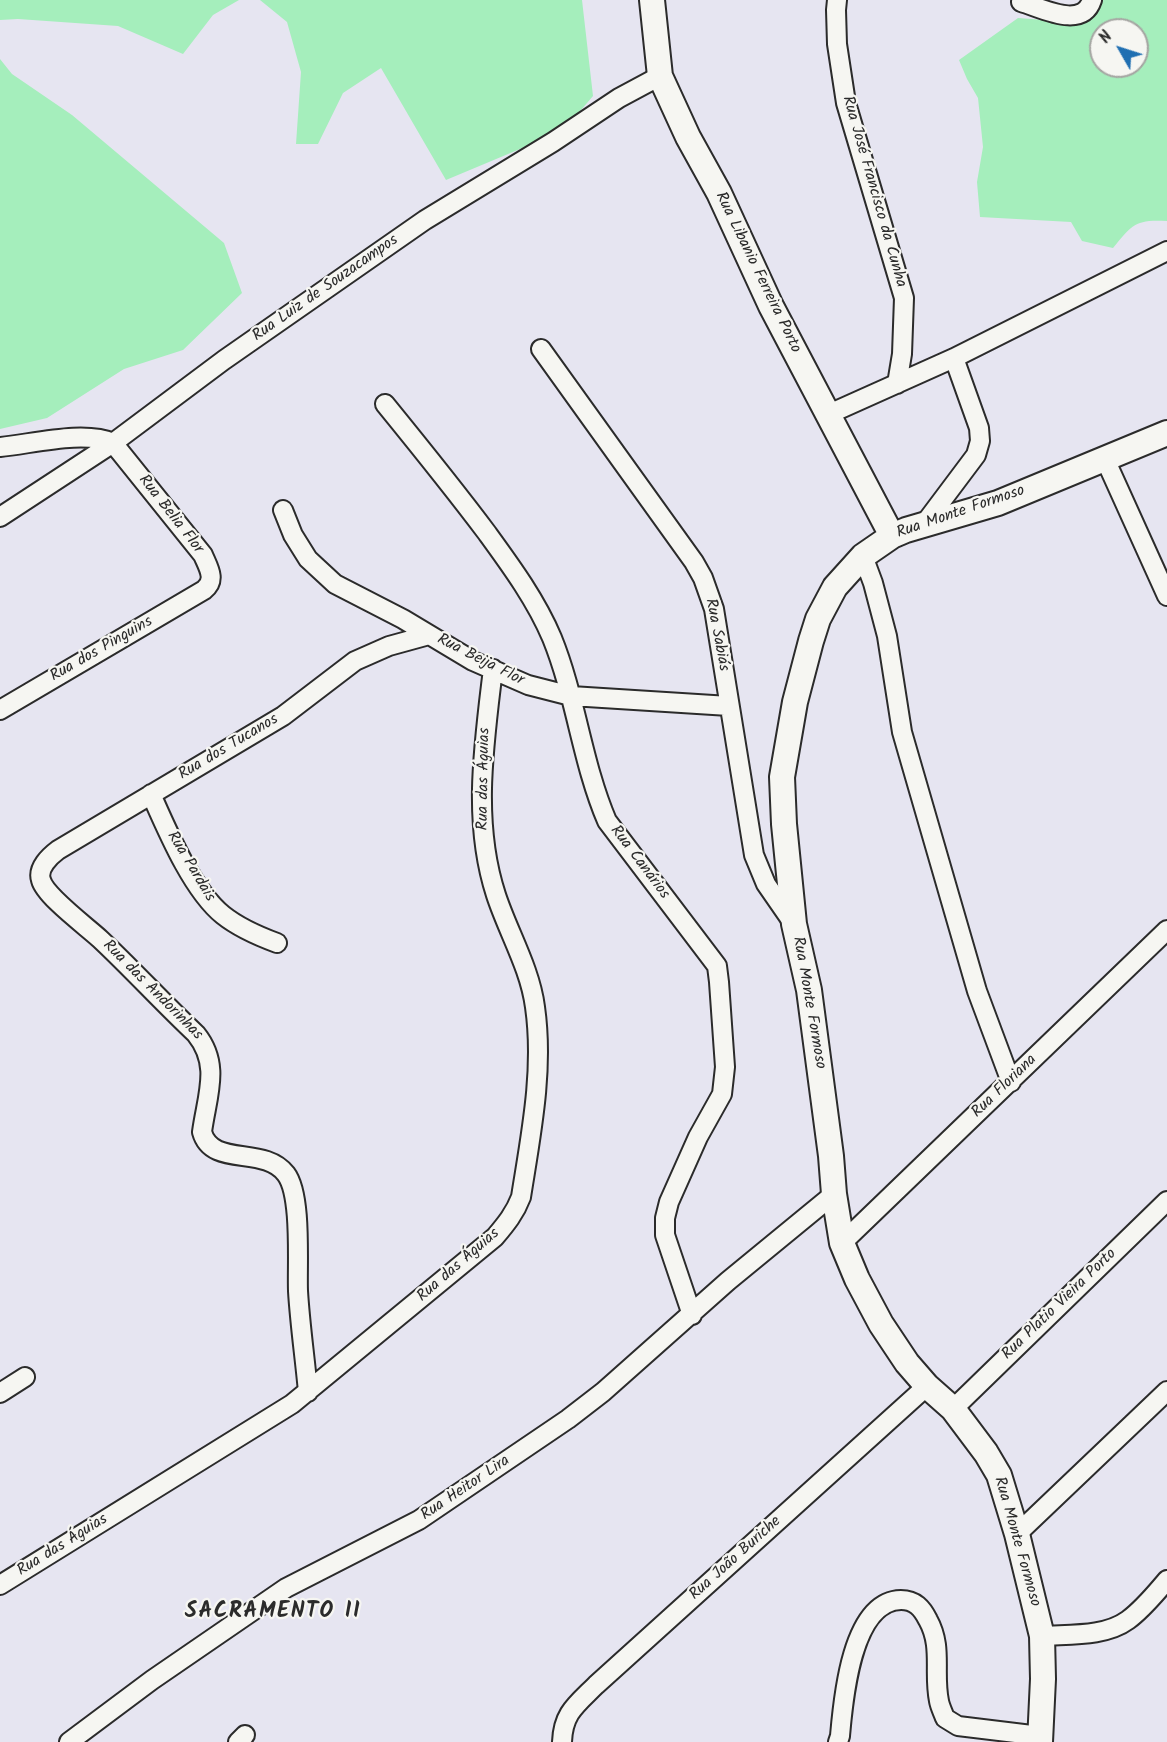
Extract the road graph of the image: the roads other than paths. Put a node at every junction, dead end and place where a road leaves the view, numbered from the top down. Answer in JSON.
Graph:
{"nodes":[{"id":1,"x":652,"y":0,"type":"edge"},
{"id":2,"x":837,"y":0,"type":"edge"},
{"id":3,"x":1092,"y":0,"type":"edge"},
{"id":4,"x":1021,"y":2,"type":"dead end"},
{"id":5,"x":660,"y":76,"type":"junction"},
{"id":6,"x":1167,"y":251,"type":"edge"},
{"id":7,"x":542,"y":349,"type":"dead end"},
{"id":8,"x":954,"y":358,"type":"junction"},
{"id":9,"x":897,"y":384,"type":"junction"},
{"id":10,"x":385,"y":404,"type":"dead end"},
{"id":11,"x":829,"y":414,"type":"junction"},
{"id":12,"x":1167,"y":433,"type":"edge"},
{"id":13,"x":112,"y":443,"type":"junction"},
{"id":14,"x":0,"y":447,"type":"edge"},
{"id":15,"x":1105,"y":459,"type":"junction"},
{"id":16,"x":283,"y":510,"type":"dead end"},
{"id":17,"x":0,"y":517,"type":"edge"},
{"id":18,"x":922,"y":526,"type":"junction"},
{"id":19,"x":892,"y":536,"type":"junction"},
{"id":20,"x":863,"y":556,"type":"junction"},
{"id":21,"x":204,"y":590,"type":"joint"},
{"id":22,"x":1167,"y":596,"type":"edge"},
{"id":23,"x":429,"y":635,"type":"junction"},
{"id":24,"x":493,"y":669,"type":"junction"},
{"id":25,"x":571,"y":696,"type":"junction"},
{"id":26,"x":729,"y":706,"type":"junction"},
{"id":27,"x":0,"y":710,"type":"edge"},
{"id":28,"x":152,"y":794,"type":"junction"},
{"id":29,"x":40,"y":878,"type":"joint"},
{"id":30,"x":794,"y":924,"type":"junction"},
{"id":31,"x":1167,"y":930,"type":"edge"},
{"id":32,"x":277,"y":943,"type":"dead end"},
{"id":33,"x":1011,"y":1082,"type":"junction"},
{"id":34,"x":834,"y":1194,"type":"junction"},
{"id":35,"x":1167,"y":1201,"type":"edge"},
{"id":36,"x":842,"y":1243,"type":"junction"},
{"id":37,"x":692,"y":1315,"type":"junction"},
{"id":38,"x":25,"y":1377,"type":"dead end"},
{"id":39,"x":927,"y":1386,"type":"junction"},
{"id":40,"x":1167,"y":1391,"type":"edge"},
{"id":41,"x":308,"y":1392,"type":"junction"},
{"id":42,"x":0,"y":1393,"type":"edge"},
{"id":43,"x":953,"y":1409,"type":"junction"},
{"id":44,"x":1017,"y":1534,"type":"junction"},
{"id":45,"x":1167,"y":1581,"type":"edge"},
{"id":46,"x":0,"y":1585,"type":"edge"},
{"id":47,"x":1042,"y":1636,"type":"junction"},
{"id":48,"x":1040,"y":1739,"type":"edge"},
{"id":49,"x":69,"y":1742,"type":"edge"},
{"id":50,"x":562,"y":1742,"type":"edge"},
{"id":51,"x":838,"y":1742,"type":"edge"}],
"edges":[{"from":1,"to":5,"type":"street","name":"Rua Libanio Ferreira Porto"},
{"from":2,"to":9,"type":"street","name":"Rua José Francisco da Cunha"},
{"from":3,"to":4,"type":"street"},
{"from":5,"to":11,"type":"street","name":"Rua Libanio Ferreira Porto"},
{"from":5,"to":13,"type":"street","name":"Rua Luiz de Souzacampos"},
{"from":6,"to":8,"type":"street"},
{"from":7,"to":26,"type":"street","name":"Rua Sabiás"},
{"from":8,"to":9,"type":"street"},
{"from":8,"to":18,"type":"street"},
{"from":9,"to":11,"type":"street"},
{"from":10,"to":25,"type":"street","name":"Rua Canários"},
{"from":11,"to":19,"type":"street","name":"Rua Libanio Ferreira Porto"},
{"from":12,"to":15,"type":"street","name":"Rua Monte Formoso"},
{"from":13,"to":14,"type":"street"},
{"from":13,"to":17,"type":"street","name":"Rua Luiz de Souzacampos"},
{"from":13,"to":21,"type":"street","name":"Rua Belia Flor"},
{"from":15,"to":18,"type":"street","name":"Rua Monte Formoso"},
{"from":15,"to":22,"type":"street"},
{"from":16,"to":23,"type":"street","name":"Rua Beija Flor"},
{"from":18,"to":19,"type":"street","name":"Rua Monte Formoso"},
{"from":19,"to":20,"type":"street","name":"Rua Monte Formoso"},
{"from":20,"to":30,"type":"street","name":"Rua Monte Formoso"},
{"from":20,"to":33,"type":"street"},
{"from":21,"to":27,"type":"street","name":"Rua dos Pinguins"},
{"from":23,"to":24,"type":"street","name":"Rua Beija Flor"},
{"from":23,"to":28,"type":"street","name":"Rua dos Tucanos"},
{"from":24,"to":25,"type":"street","name":"Rua Beija Flor"},
{"from":24,"to":41,"type":"street","name":"Rua das Águias"},
{"from":25,"to":26,"type":"street","name":"Rua Beija Flor"},
{"from":25,"to":37,"type":"street","name":"Rua Canários"},
{"from":26,"to":30,"type":"street","name":"Rua Sabiás"},
{"from":28,"to":29,"type":"street","name":"Rua dos Tucanos"},
{"from":28,"to":32,"type":"street","name":"Rua Pardais"},
{"from":29,"to":41,"type":"street","name":"Rua das Andorinhas"},
{"from":30,"to":34,"type":"street","name":"Rua Monte Formoso"},
{"from":31,"to":33,"type":"street","name":"Rua Floriana"},
{"from":33,"to":36,"type":"street","name":"Rua Floriana"},
{"from":34,"to":36,"type":"street","name":"Rua Monte Formoso"},
{"from":34,"to":37,"type":"street","name":"Rua Heitor Lira"},
{"from":35,"to":43,"type":"street","name":"Rua Platio Vieira Porto"},
{"from":36,"to":39,"type":"street","name":"Rua Monte Formoso"},
{"from":37,"to":49,"type":"street","name":"Rua Heitor Lira"},
{"from":38,"to":42,"type":"street"},
{"from":39,"to":43,"type":"street","name":"Rua Monte Formoso"},
{"from":39,"to":50,"type":"street","name":"Rua João Buriche"},
{"from":40,"to":44,"type":"street"},
{"from":41,"to":46,"type":"street","name":"Rua das Águias"},
{"from":43,"to":44,"type":"street","name":"Rua Monte Formoso"},
{"from":44,"to":47,"type":"street","name":"Rua Monte Formoso"},
{"from":45,"to":47,"type":"street"},
{"from":47,"to":48,"type":"street","name":"Rua Monte Formoso"},
{"from":48,"to":51,"type":"street"}]}
